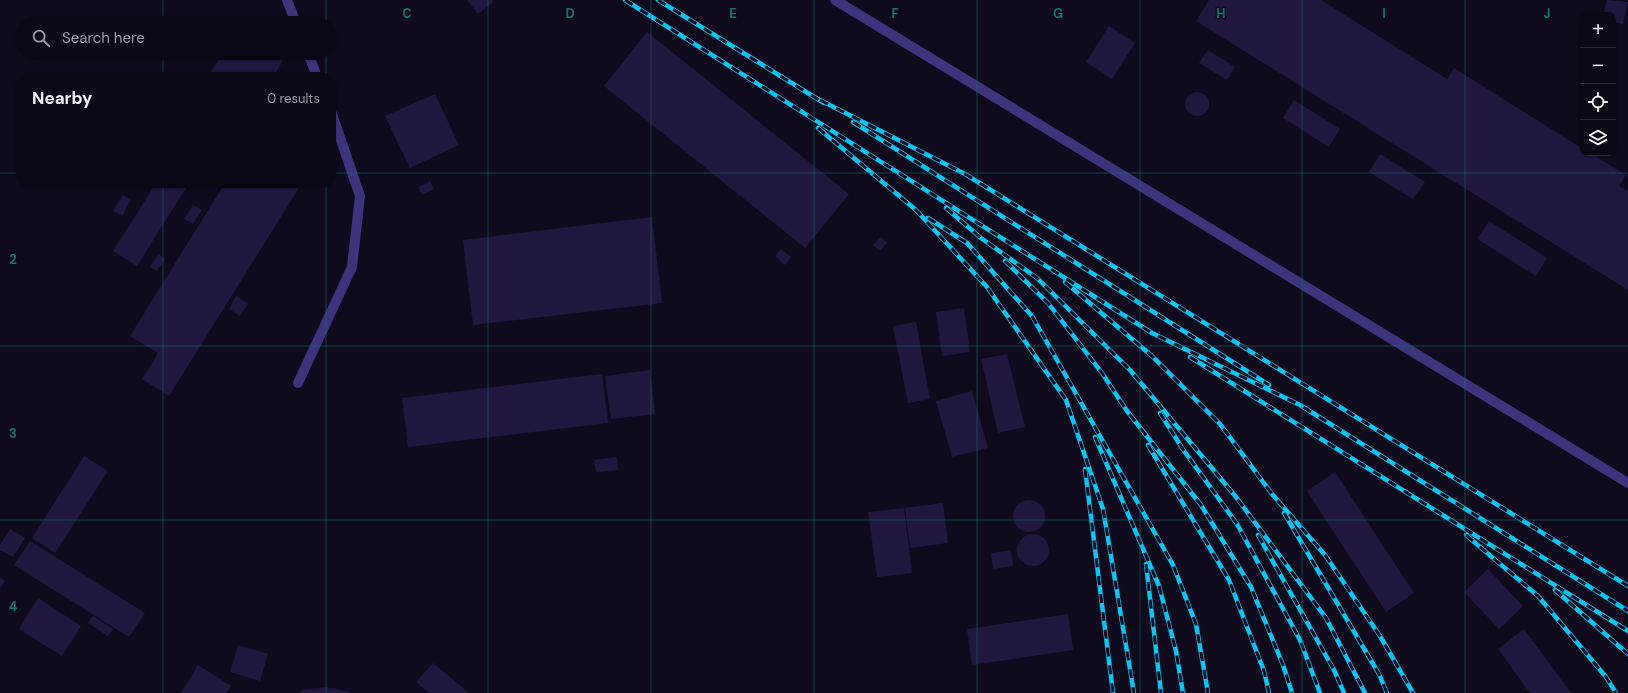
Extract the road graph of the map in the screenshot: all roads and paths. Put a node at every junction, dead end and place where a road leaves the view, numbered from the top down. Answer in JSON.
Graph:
{"nodes":[{"id":1,"x":287,"y":0,"type":"edge"},
{"id":2,"x":835,"y":0,"type":"edge"},
{"id":3,"x":293,"y":16,"type":"edge"},
{"id":4,"x":311,"y":60,"type":"edge"},
{"id":5,"x":315,"y":72,"type":"edge"},
{"id":6,"x":336,"y":126,"type":"edge"},
{"id":7,"x":298,"y":383,"type":"dead end"},
{"id":8,"x":1628,"y":483,"type":"edge"}],
"edges":[{"from":1,"to":3,"type":"lane"},
{"from":2,"to":8,"type":"lane"},
{"from":4,"to":5,"type":"lane"},
{"from":6,"to":7,"type":"lane"}]}
